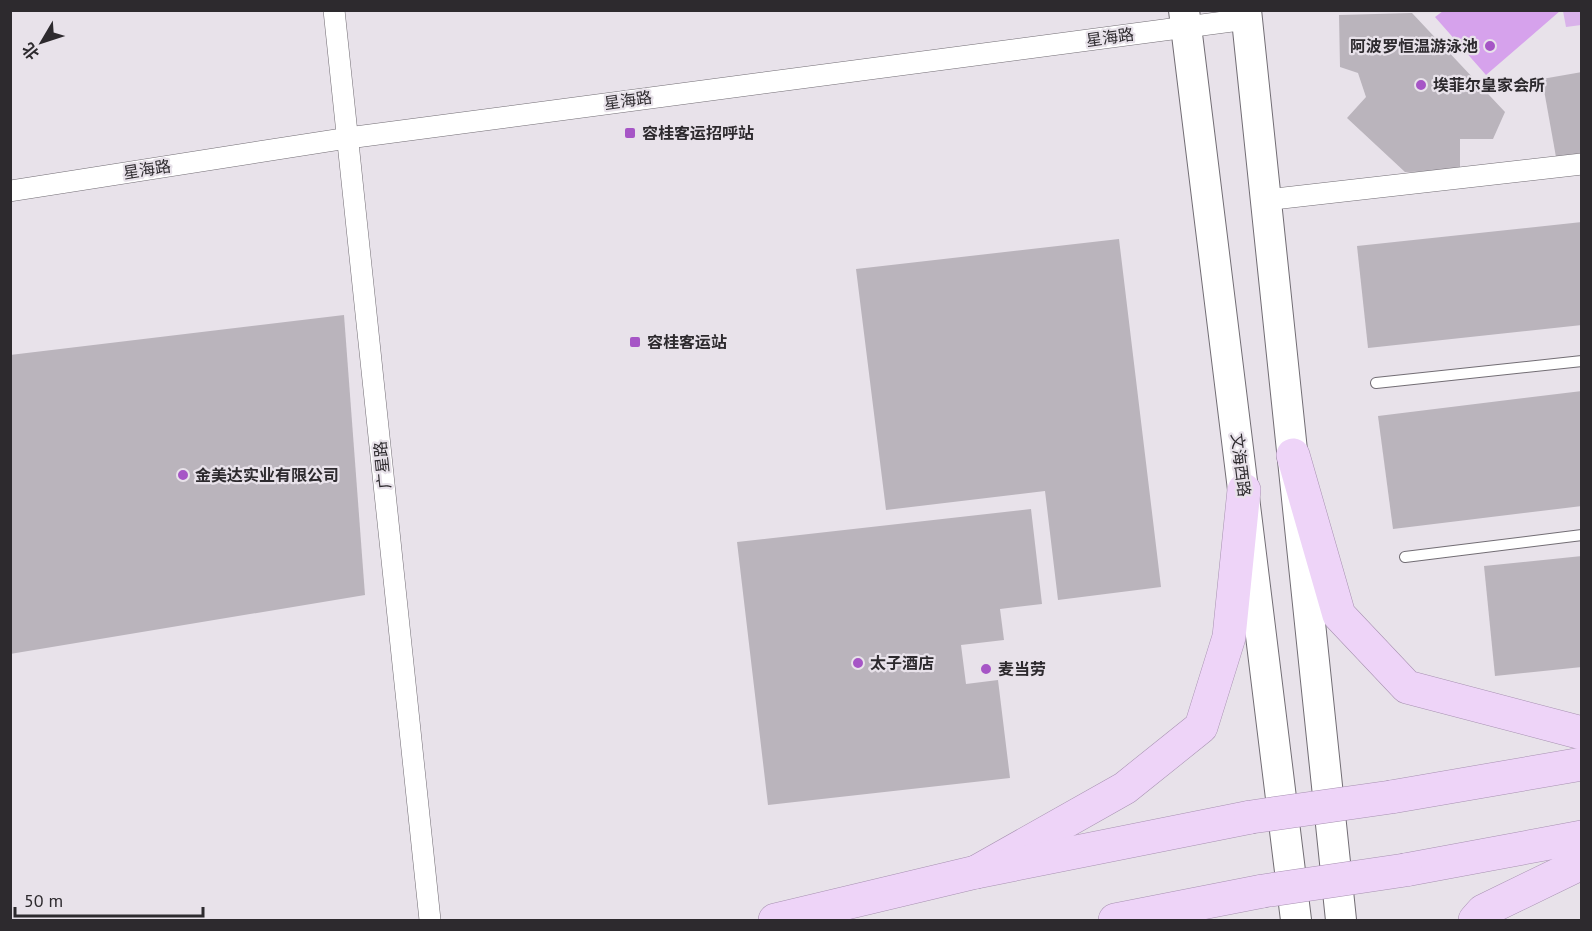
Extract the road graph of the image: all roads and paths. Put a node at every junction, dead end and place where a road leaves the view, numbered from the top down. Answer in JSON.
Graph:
{"nodes":[{"id":1,"x":334,"y":10,"type":"edge"},
{"id":2,"x":1246,"y":15,"type":"edge"},
{"id":3,"x":1184,"y":19,"type":"edge"},
{"id":4,"x":348,"y":138,"type":"junction"},
{"id":5,"x":1581,"y":164,"type":"edge"},
{"id":6,"x":10,"y":191,"type":"edge"},
{"id":7,"x":1266,"y":200,"type":"junction"},
{"id":8,"x":1581,"y":361,"type":"edge"},
{"id":9,"x":1376,"y":383,"type":"dead end"},
{"id":10,"x":1293,"y":454,"type":"junction"},
{"id":11,"x":1244,"y":490,"type":"junction"},
{"id":12,"x":1581,"y":536,"type":"edge"},
{"id":13,"x":1405,"y":557,"type":"dead end"},
{"id":14,"x":1581,"y":733,"type":"edge"},
{"id":15,"x":1581,"y":764,"type":"edge"},
{"id":16,"x":1581,"y":837,"type":"edge"},
{"id":17,"x":1581,"y":863,"type":"edge"},
{"id":18,"x":976,"y":872,"type":"junction"},
{"id":19,"x":430,"y":921,"type":"edge"},
{"id":20,"x":775,"y":921,"type":"edge"},
{"id":21,"x":1115,"y":921,"type":"edge"},
{"id":22,"x":1296,"y":921,"type":"edge"},
{"id":23,"x":1341,"y":921,"type":"edge"},
{"id":24,"x":1475,"y":921,"type":"edge"}],
"edges":[{"from":1,"to":4,"type":"street","name":"广星路"},
{"from":2,"to":3,"type":"street","name":"星海路"},
{"from":2,"to":7,"type":"main road"},
{"from":3,"to":4,"type":"street","name":"星海路"},
{"from":3,"to":11,"type":"main road","name":"文海西路"},
{"from":4,"to":6,"type":"street","name":"星海路"},
{"from":4,"to":19,"type":"street","name":"广星路"},
{"from":5,"to":7,"type":"street"},
{"from":7,"to":10,"type":"main road"},
{"from":8,"to":9,"type":"lane"},
{"from":10,"to":14,"type":"highway"},
{"from":10,"to":23,"type":"main road"},
{"from":11,"to":18,"type":"highway"},
{"from":11,"to":22,"type":"main road","name":"文海西路"},
{"from":12,"to":13,"type":"lane"},
{"from":15,"to":18,"type":"highway","bridge":true},
{"from":16,"to":21,"type":"highway","bridge":true},
{"from":17,"to":24,"type":"highway"},
{"from":18,"to":20,"type":"highway"}]}
